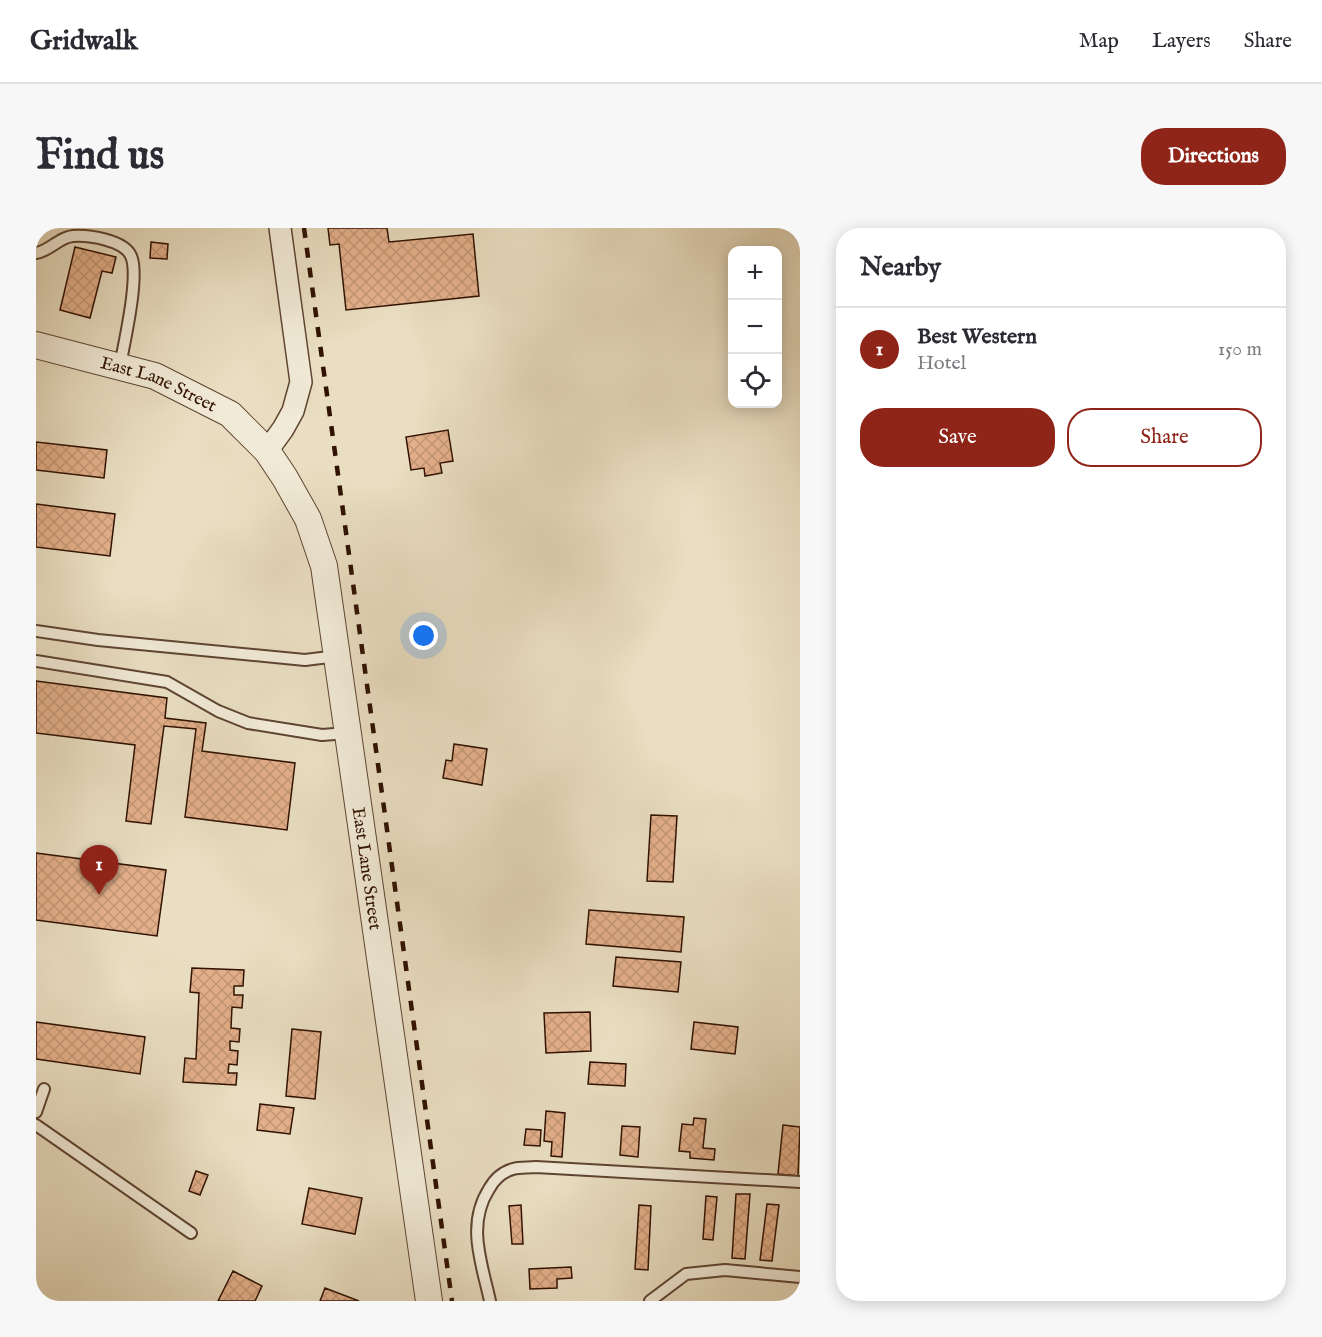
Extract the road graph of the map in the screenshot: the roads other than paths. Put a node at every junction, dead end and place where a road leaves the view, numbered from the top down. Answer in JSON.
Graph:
{"nodes":[{"id":1,"x":280,"y":228,"type":"edge"},
{"id":2,"x":36,"y":254,"type":"edge"},
{"id":3,"x":36,"y":345,"type":"edge"},
{"id":4,"x":120,"y":366,"type":"junction"},
{"id":5,"x":267,"y":451,"type":"junction"},
{"id":6,"x":36,"y":631,"type":"edge"},
{"id":7,"x":337,"y":656,"type":"junction"},
{"id":8,"x":36,"y":661,"type":"edge"},
{"id":9,"x":348,"y":733,"type":"junction"},
{"id":10,"x":44,"y":1089,"type":"dead end"},
{"id":11,"x":36,"y":1112,"type":"edge"},
{"id":12,"x":36,"y":1125,"type":"edge"},
{"id":13,"x":800,"y":1182,"type":"edge"},
{"id":14,"x":191,"y":1233,"type":"dead end"},
{"id":15,"x":800,"y":1277,"type":"edge"},
{"id":16,"x":429,"y":1301,"type":"edge"},
{"id":17,"x":490,"y":1301,"type":"edge"},
{"id":18,"x":650,"y":1301,"type":"edge"}],
"edges":[{"from":1,"to":5,"type":"street"},
{"from":2,"to":4,"type":"lane"},
{"from":3,"to":4,"type":"street","name":"East Lane Street"},
{"from":4,"to":5,"type":"street","name":"East Lane Street"},
{"from":5,"to":7,"type":"street","name":"East Lane Street"},
{"from":6,"to":7,"type":"lane"},
{"from":7,"to":9,"type":"street","name":"East Lane Street"},
{"from":8,"to":9,"type":"lane"},
{"from":9,"to":16,"type":"street","name":"East Lane Street"},
{"from":10,"to":11,"type":"lane"},
{"from":12,"to":14,"type":"lane"},
{"from":13,"to":17,"type":"lane"},
{"from":15,"to":18,"type":"lane"}]}
